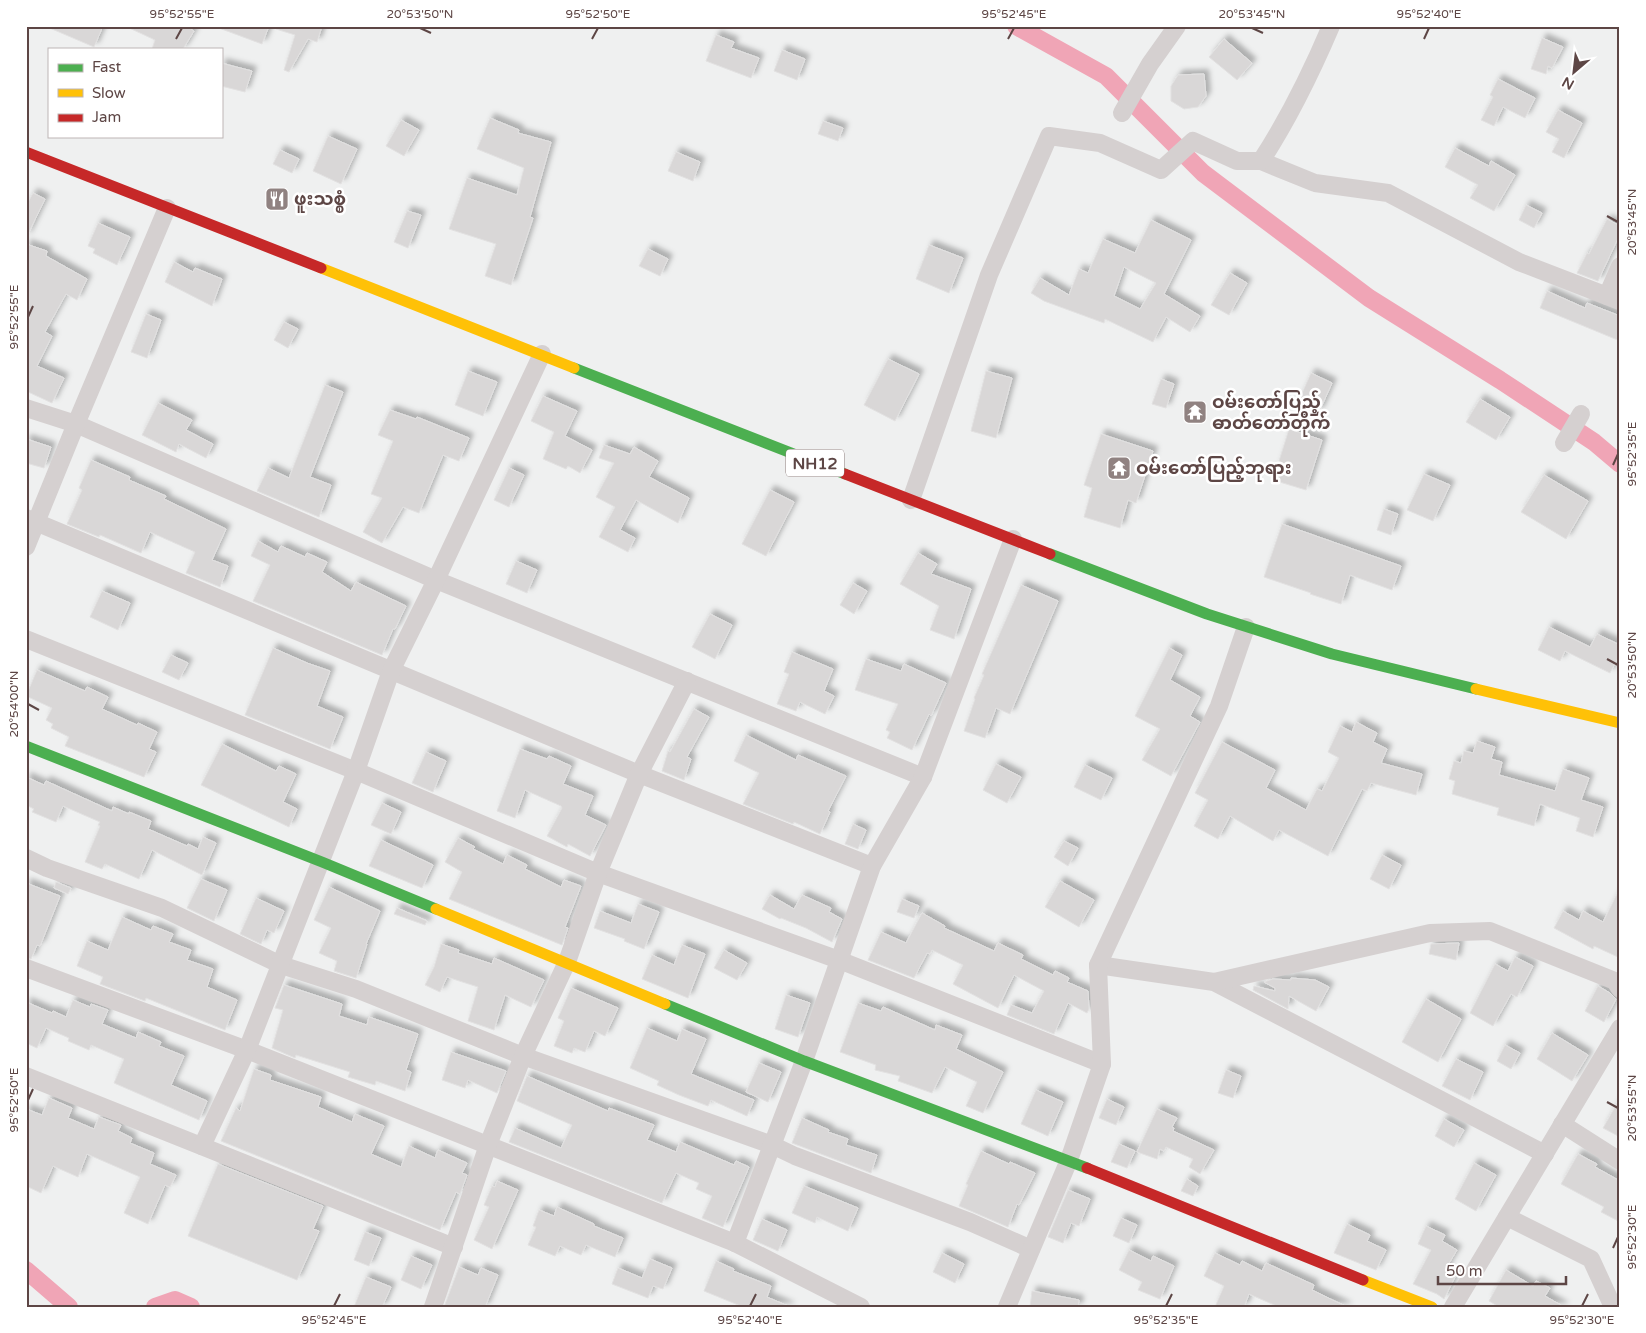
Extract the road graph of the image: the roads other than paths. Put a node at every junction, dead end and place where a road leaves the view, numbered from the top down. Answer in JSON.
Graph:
{"nodes":[{"id":1,"x":1177,"y":26,"type":"edge"},
{"id":2,"x":1331,"y":26,"type":"edge"},
{"id":3,"x":1125,"y":109,"type":"dead end"},
{"id":4,"x":26,"y":152,"type":"edge"},
{"id":5,"x":1261,"y":160,"type":"junction"},
{"id":6,"x":167,"y":208,"type":"junction"},
{"id":7,"x":1620,"y":266,"type":"edge"},
{"id":8,"x":1613,"y":298,"type":"edge"},
{"id":9,"x":542,"y":354,"type":"junction"},
{"id":10,"x":26,"y":408,"type":"edge"},
{"id":11,"x":1581,"y":414,"type":"dead end"},
{"id":12,"x":76,"y":424,"type":"junction"},
{"id":13,"x":1564,"y":443,"type":"dead end"},
{"id":14,"x":911,"y":500,"type":"junction"},
{"id":15,"x":32,"y":520,"type":"edge"},
{"id":16,"x":1012,"y":539,"type":"junction"},
{"id":17,"x":26,"y":548,"type":"edge"},
{"id":18,"x":436,"y":580,"type":"junction"},
{"id":19,"x":1246,"y":627,"type":"junction"},
{"id":20,"x":26,"y":639,"type":"edge"},
{"id":21,"x":391,"y":671,"type":"junction"},
{"id":22,"x":687,"y":681,"type":"junction"},
{"id":23,"x":1620,"y":723,"type":"edge"},
{"id":24,"x":26,"y":746,"type":"edge"},
{"id":25,"x":356,"y":771,"type":"junction"},
{"id":26,"x":638,"y":774,"type":"junction"},
{"id":27,"x":923,"y":777,"type":"junction"},
{"id":28,"x":26,"y":858,"type":"edge"},
{"id":29,"x":322,"y":862,"type":"junction"},
{"id":30,"x":872,"y":866,"type":"junction"},
{"id":31,"x":598,"y":873,"type":"junction"},
{"id":32,"x":839,"y":960,"type":"junction"},
{"id":33,"x":567,"y":962,"type":"junction"},
{"id":34,"x":281,"y":965,"type":"junction"},
{"id":35,"x":1098,"y":965,"type":"junction"},
{"id":36,"x":26,"y":968,"type":"edge"},
{"id":37,"x":1214,"y":982,"type":"junction"},
{"id":38,"x":1620,"y":988,"type":"edge"},
{"id":39,"x":1620,"y":1028,"type":"edge"},
{"id":40,"x":248,"y":1050,"type":"junction"},
{"id":41,"x":523,"y":1056,"type":"junction"},
{"id":42,"x":804,"y":1061,"type":"junction"},
{"id":43,"x":1102,"y":1064,"type":"junction"},
{"id":44,"x":26,"y":1076,"type":"edge"},
{"id":45,"x":1562,"y":1124,"type":"junction"},
{"id":46,"x":488,"y":1145,"type":"junction"},
{"id":47,"x":772,"y":1145,"type":"junction"},
{"id":48,"x":202,"y":1146,"type":"junction"},
{"id":49,"x":1545,"y":1154,"type":"junction"},
{"id":50,"x":1069,"y":1160,"type":"junction"},
{"id":51,"x":1620,"y":1161,"type":"edge"},
{"id":52,"x":1507,"y":1217,"type":"junction"},
{"id":53,"x":735,"y":1243,"type":"junction"},
{"id":54,"x":454,"y":1247,"type":"junction"},
{"id":55,"x":1031,"y":1249,"type":"junction"},
{"id":56,"x":434,"y":1307,"type":"edge"},
{"id":57,"x":861,"y":1307,"type":"edge"},
{"id":58,"x":1007,"y":1307,"type":"edge"},
{"id":59,"x":1432,"y":1307,"type":"edge"},
{"id":60,"x":1453,"y":1307,"type":"edge"},
{"id":61,"x":1613,"y":1307,"type":"edge"}],
"edges":[{"from":1,"to":3,"type":"street"},
{"from":2,"to":5,"type":"street"},
{"from":4,"to":6,"type":"main road","number":"NH12"},
{"from":5,"to":8,"type":"street"},
{"from":5,"to":14,"type":"street"},
{"from":6,"to":9,"type":"main road","number":"NH12"},
{"from":6,"to":12,"type":"street"},
{"from":7,"to":8,"type":"street"},
{"from":9,"to":14,"type":"main road","number":"NH12"},
{"from":9,"to":18,"type":"street"},
{"from":10,"to":12,"type":"street"},
{"from":11,"to":13,"type":"street"},
{"from":12,"to":15,"type":"street"},
{"from":12,"to":18,"type":"street"},
{"from":14,"to":16,"type":"main road","number":"NH12"},
{"from":15,"to":17,"type":"street"},
{"from":15,"to":21,"type":"street"},
{"from":16,"to":19,"type":"main road","number":"NH12"},
{"from":16,"to":27,"type":"street"},
{"from":18,"to":21,"type":"street"},
{"from":18,"to":22,"type":"street"},
{"from":19,"to":23,"type":"main road","number":"NH12"},
{"from":19,"to":35,"type":"street"},
{"from":20,"to":25,"type":"street"},
{"from":21,"to":25,"type":"street"},
{"from":21,"to":26,"type":"street"},
{"from":22,"to":26,"type":"street"},
{"from":22,"to":27,"type":"street"},
{"from":24,"to":29,"type":"main road"},
{"from":25,"to":29,"type":"street"},
{"from":25,"to":31,"type":"street"},
{"from":26,"to":30,"type":"street"},
{"from":26,"to":31,"type":"street"},
{"from":27,"to":30,"type":"street"},
{"from":28,"to":34,"type":"street"},
{"from":29,"to":33,"type":"main road"},
{"from":29,"to":34,"type":"street"},
{"from":30,"to":32,"type":"street"},
{"from":31,"to":32,"type":"street"},
{"from":31,"to":33,"type":"street"},
{"from":32,"to":42,"type":"street"},
{"from":32,"to":43,"type":"street"},
{"from":33,"to":41,"type":"street"},
{"from":33,"to":42,"type":"main road"},
{"from":34,"to":40,"type":"street"},
{"from":34,"to":41,"type":"street"},
{"from":35,"to":37,"type":"street"},
{"from":35,"to":43,"type":"street"},
{"from":36,"to":40,"type":"street"},
{"from":37,"to":38,"type":"street"},
{"from":37,"to":49,"type":"street"},
{"from":39,"to":45,"type":"street"},
{"from":40,"to":46,"type":"street"},
{"from":40,"to":48,"type":"street"},
{"from":41,"to":46,"type":"street"},
{"from":41,"to":47,"type":"street"},
{"from":42,"to":47,"type":"street"},
{"from":42,"to":50,"type":"main road"},
{"from":43,"to":50,"type":"street"},
{"from":44,"to":48,"type":"street"},
{"from":45,"to":49,"type":"street"},
{"from":45,"to":51,"type":"street"},
{"from":46,"to":53,"type":"street"},
{"from":46,"to":54,"type":"street"},
{"from":47,"to":53,"type":"street"},
{"from":47,"to":55,"type":"street"},
{"from":48,"to":54,"type":"street"},
{"from":49,"to":52,"type":"street"},
{"from":50,"to":55,"type":"street"},
{"from":50,"to":59,"type":"main road"},
{"from":52,"to":60,"type":"street"},
{"from":52,"to":61,"type":"street"},
{"from":53,"to":57,"type":"street"},
{"from":54,"to":56,"type":"street"},
{"from":55,"to":58,"type":"street"}]}
